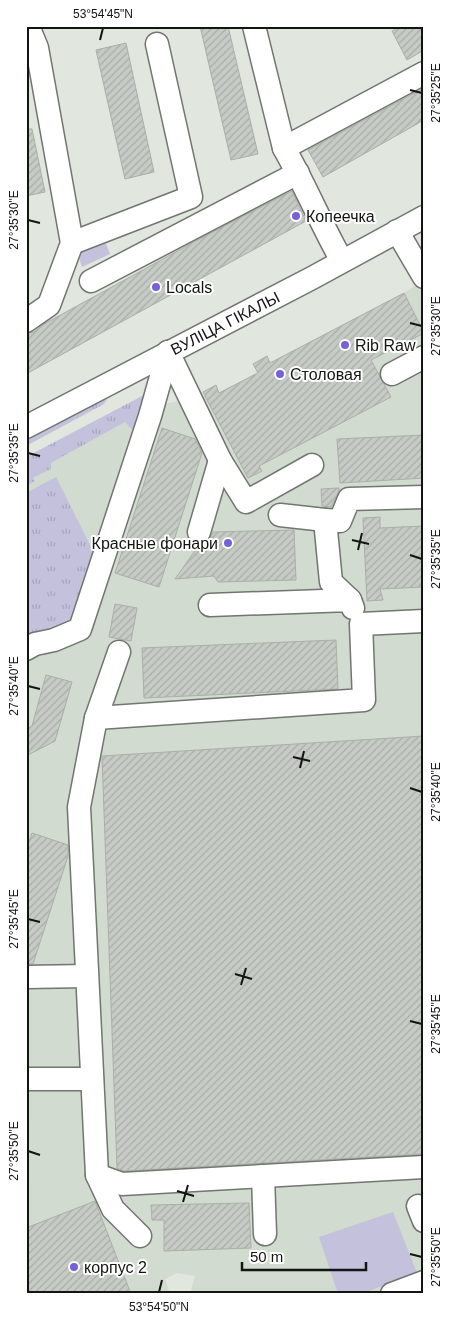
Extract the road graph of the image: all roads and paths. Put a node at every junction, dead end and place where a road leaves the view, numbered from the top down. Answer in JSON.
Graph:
{"nodes":[{"id":1,"x":28,"y":26,"type":"edge"},
{"id":2,"x":254,"y":26,"type":"edge"},
{"id":3,"x":157,"y":44,"type":"dead end"},
{"id":4,"x":424,"y":73,"type":"edge"},
{"id":5,"x":284,"y":148,"type":"junction"},
{"id":6,"x":298,"y":173,"type":"junction"},
{"id":7,"x":424,"y":216,"type":"edge"},
{"id":8,"x":397,"y":231,"type":"junction"},
{"id":9,"x":72,"y":243,"type":"junction"},
{"id":10,"x":342,"y":261,"type":"junction"},
{"id":11,"x":424,"y":277,"type":"edge"},
{"id":12,"x":91,"y":281,"type":"dead end"},
{"id":13,"x":26,"y":321,"type":"edge"},
{"id":14,"x":168,"y":352,"type":"junction"},
{"id":15,"x":424,"y":357,"type":"edge"},
{"id":16,"x":392,"y":374,"type":"dead end"},
{"id":17,"x":26,"y":427,"type":"edge"},
{"id":18,"x":220,"y":460,"type":"junction"},
{"id":19,"x":312,"y":465,"type":"dead end"},
{"id":20,"x":424,"y":497,"type":"edge"},
{"id":21,"x":280,"y":515,"type":"dead end"},
{"id":22,"x":325,"y":520,"type":"junction"},
{"id":23,"x":199,"y":532,"type":"dead end"},
{"id":24,"x":350,"y":600,"type":"junction"},
{"id":25,"x":210,"y":606,"type":"dead end"},
{"id":26,"x":424,"y":621,"type":"edge"},
{"id":27,"x":360,"y":624,"type":"junction"},
{"id":28,"x":26,"y":649,"type":"edge"},
{"id":29,"x":119,"y":652,"type":"dead end"},
{"id":30,"x":96,"y":718,"type":"junction"},
{"id":31,"x":87,"y":976,"type":"junction"},
{"id":32,"x":26,"y":977,"type":"edge"},
{"id":33,"x":26,"y":1079,"type":"edge"},
{"id":34,"x":92,"y":1079,"type":"junction"},
{"id":35,"x":424,"y":1167,"type":"edge"},
{"id":36,"x":97,"y":1175,"type":"junction"},
{"id":37,"x":263,"y":1176,"type":"junction"},
{"id":38,"x":266,"y":1234,"type":"dead end"},
{"id":39,"x":140,"y":1236,"type":"dead end"},
{"id":40,"x":424,"y":1282,"type":"edge"},
{"id":41,"x":392,"y":1294,"type":"edge"}],
"edges":[{"from":1,"to":9,"type":"street"},
{"from":2,"to":5,"type":"street"},
{"from":3,"to":9,"type":"street"},
{"from":4,"to":5,"type":"street"},
{"from":5,"to":6,"type":"street"},
{"from":6,"to":10,"type":"street"},
{"from":6,"to":12,"type":"street"},
{"from":7,"to":8,"type":"street","name":"ВУЛІЦА ГІКАЛЫ"},
{"from":8,"to":10,"type":"street","name":"ВУЛІЦА ГІКАЛЫ"},
{"from":8,"to":11,"type":"street"},
{"from":9,"to":13,"type":"street"},
{"from":10,"to":14,"type":"street","name":"ВУЛІЦА ГІКАЛЫ"},
{"from":14,"to":17,"type":"street","name":"ВУЛІЦА ГІКАЛЫ"},
{"from":14,"to":18,"type":"street"},
{"from":14,"to":28,"type":"street"},
{"from":15,"to":16,"type":"street"},
{"from":18,"to":19,"type":"street"},
{"from":18,"to":23,"type":"street"},
{"from":20,"to":22,"type":"street"},
{"from":21,"to":22,"type":"street"},
{"from":22,"to":24,"type":"street"},
{"from":24,"to":25,"type":"street"},
{"from":24,"to":27,"type":"street"},
{"from":26,"to":27,"type":"street"},
{"from":27,"to":30,"type":"street"},
{"from":29,"to":30,"type":"street"},
{"from":30,"to":31,"type":"street"},
{"from":31,"to":32,"type":"street"},
{"from":31,"to":34,"type":"street"},
{"from":33,"to":34,"type":"street"},
{"from":34,"to":36,"type":"street"},
{"from":35,"to":37,"type":"street"},
{"from":36,"to":37,"type":"street"},
{"from":36,"to":39,"type":"street"},
{"from":37,"to":38,"type":"street"},
{"from":40,"to":41,"type":"street"}]}
